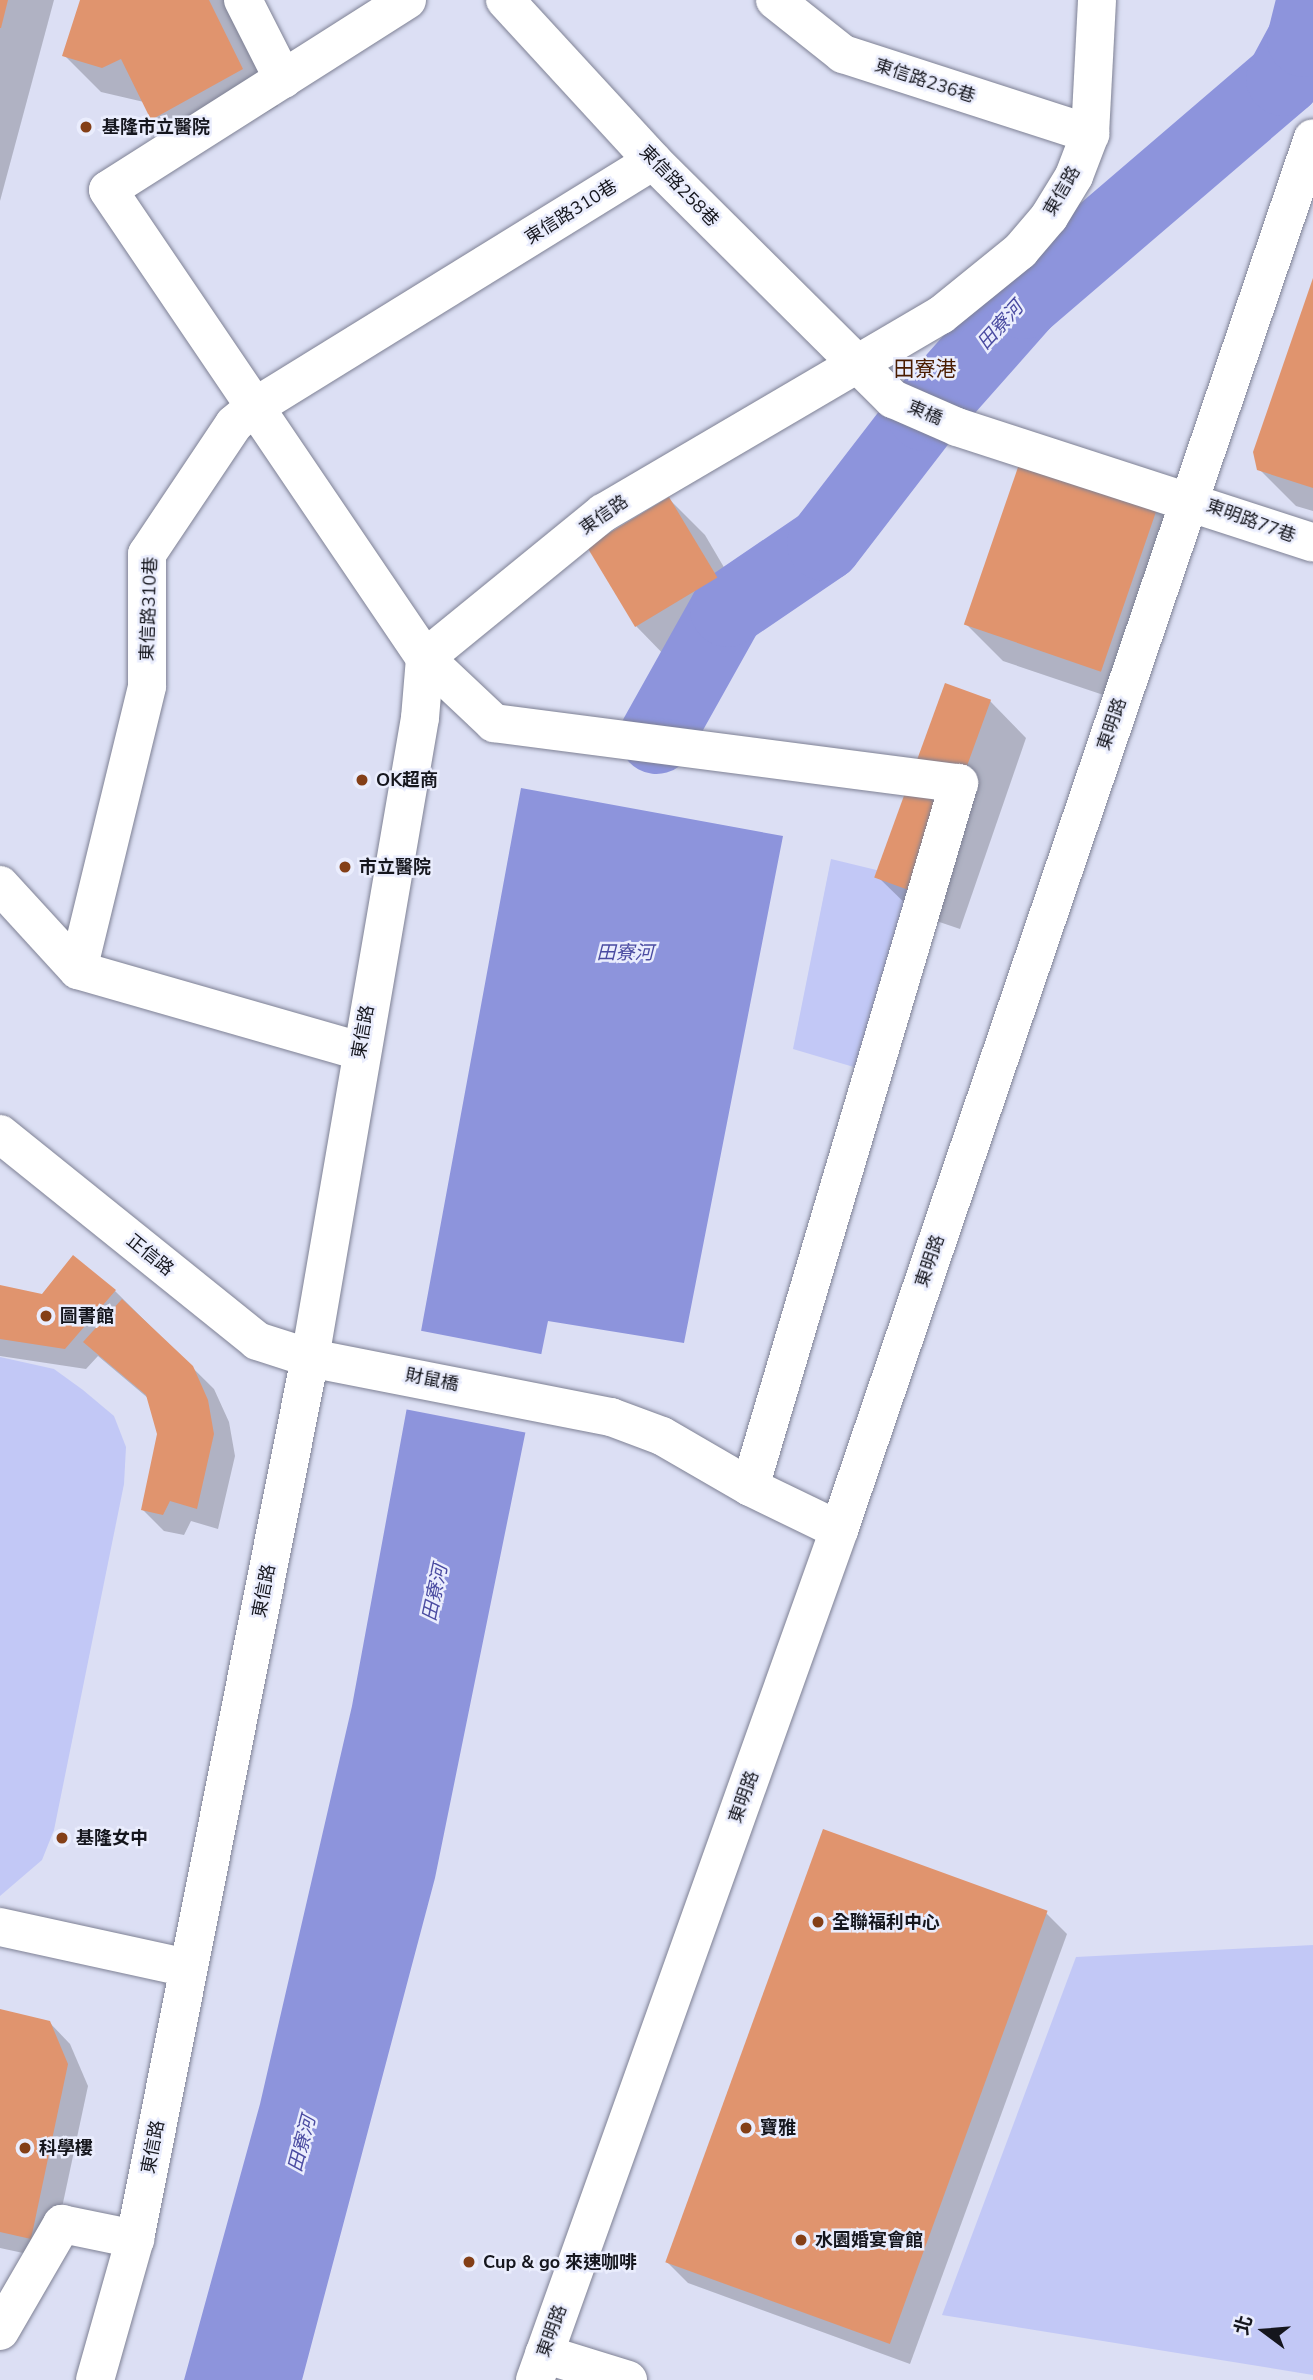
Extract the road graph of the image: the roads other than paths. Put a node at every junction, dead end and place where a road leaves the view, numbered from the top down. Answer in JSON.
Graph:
{"nodes":[{"id":1,"x":243,"y":0,"type":"edge"},
{"id":2,"x":407,"y":0,"type":"edge"},
{"id":3,"x":505,"y":0,"type":"edge"},
{"id":4,"x":775,"y":0,"type":"edge"},
{"id":5,"x":1097,"y":0,"type":"edge"},
{"id":6,"x":283,"y":79,"type":"junction"},
{"id":7,"x":1090,"y":134,"type":"junction"},
{"id":8,"x":1313,"y":138,"type":"edge"},
{"id":9,"x":653,"y":161,"type":"junction"},
{"id":10,"x":1306,"y":188,"type":"edge"},
{"id":11,"x":856,"y":367,"type":"junction"},
{"id":12,"x":893,"y":399,"type":"joint"},
{"id":13,"x":253,"y":408,"type":"junction"},
{"id":14,"x":1188,"y":499,"type":"junction"},
{"id":15,"x":1313,"y":543,"type":"edge"},
{"id":16,"x":425,"y":658,"type":"junction"},
{"id":17,"x":0,"y":885,"type":"edge"},
{"id":18,"x":78,"y":970,"type":"junction"},
{"id":19,"x":360,"y":1051,"type":"junction"},
{"id":20,"x":0,"y":1134,"type":"edge"},
{"id":21,"x":310,"y":1358,"type":"junction"},
{"id":22,"x":750,"y":1487,"type":"junction"},
{"id":23,"x":839,"y":1530,"type":"junction"},
{"id":24,"x":0,"y":1927,"type":"edge"},
{"id":25,"x":188,"y":1968,"type":"junction"},
{"id":26,"x":135,"y":2239,"type":"junction"},
{"id":27,"x":0,"y":2331,"type":"edge"},
{"id":28,"x":539,"y":2367,"type":"edge"},
{"id":29,"x":95,"y":2380,"type":"edge"},
{"id":30,"x":628,"y":2380,"type":"edge"}],
"edges":[{"from":1,"to":6,"type":"street"},
{"from":2,"to":6,"type":"street"},
{"from":3,"to":9,"type":"street","name":"東信路258巷"},
{"from":4,"to":7,"type":"street","name":"東信路236巷"},
{"from":5,"to":7,"type":"street","name":"東信路"},
{"from":6,"to":13,"type":"street"},
{"from":7,"to":11,"type":"street","name":"東信路"},
{"from":8,"to":10,"type":"street","name":"東明路"},
{"from":9,"to":11,"type":"street","name":"東信路258巷"},
{"from":9,"to":13,"type":"street","name":"東信路310巷"},
{"from":10,"to":14,"type":"street","name":"東明路"},
{"from":11,"to":12,"type":"street","name":"東信路258巷"},
{"from":11,"to":16,"type":"street","name":"東信路"},
{"from":12,"to":14,"type":"street","name":"東橋"},
{"from":13,"to":16,"type":"street"},
{"from":13,"to":18,"type":"street","name":"東信路310巷"},
{"from":14,"to":15,"type":"street","name":"東明路77巷"},
{"from":14,"to":23,"type":"street","name":"東明路"},
{"from":16,"to":19,"type":"street","name":"東信路"},
{"from":16,"to":22,"type":"street"},
{"from":17,"to":18,"type":"street"},
{"from":18,"to":19,"type":"street"},
{"from":19,"to":21,"type":"street","name":"東信路"},
{"from":20,"to":21,"type":"street","name":"正信路"},
{"from":21,"to":22,"type":"street","name":"財鼠橋"},
{"from":21,"to":25,"type":"street","name":"東信路"},
{"from":22,"to":23,"type":"street","name":"財鼠橋"},
{"from":23,"to":28,"type":"street","name":"東明路"},
{"from":24,"to":25,"type":"street"},
{"from":25,"to":26,"type":"street","name":"東信路"},
{"from":26,"to":27,"type":"street"},
{"from":26,"to":29,"type":"street","name":"東信路"},
{"from":28,"to":30,"type":"street"}]}
